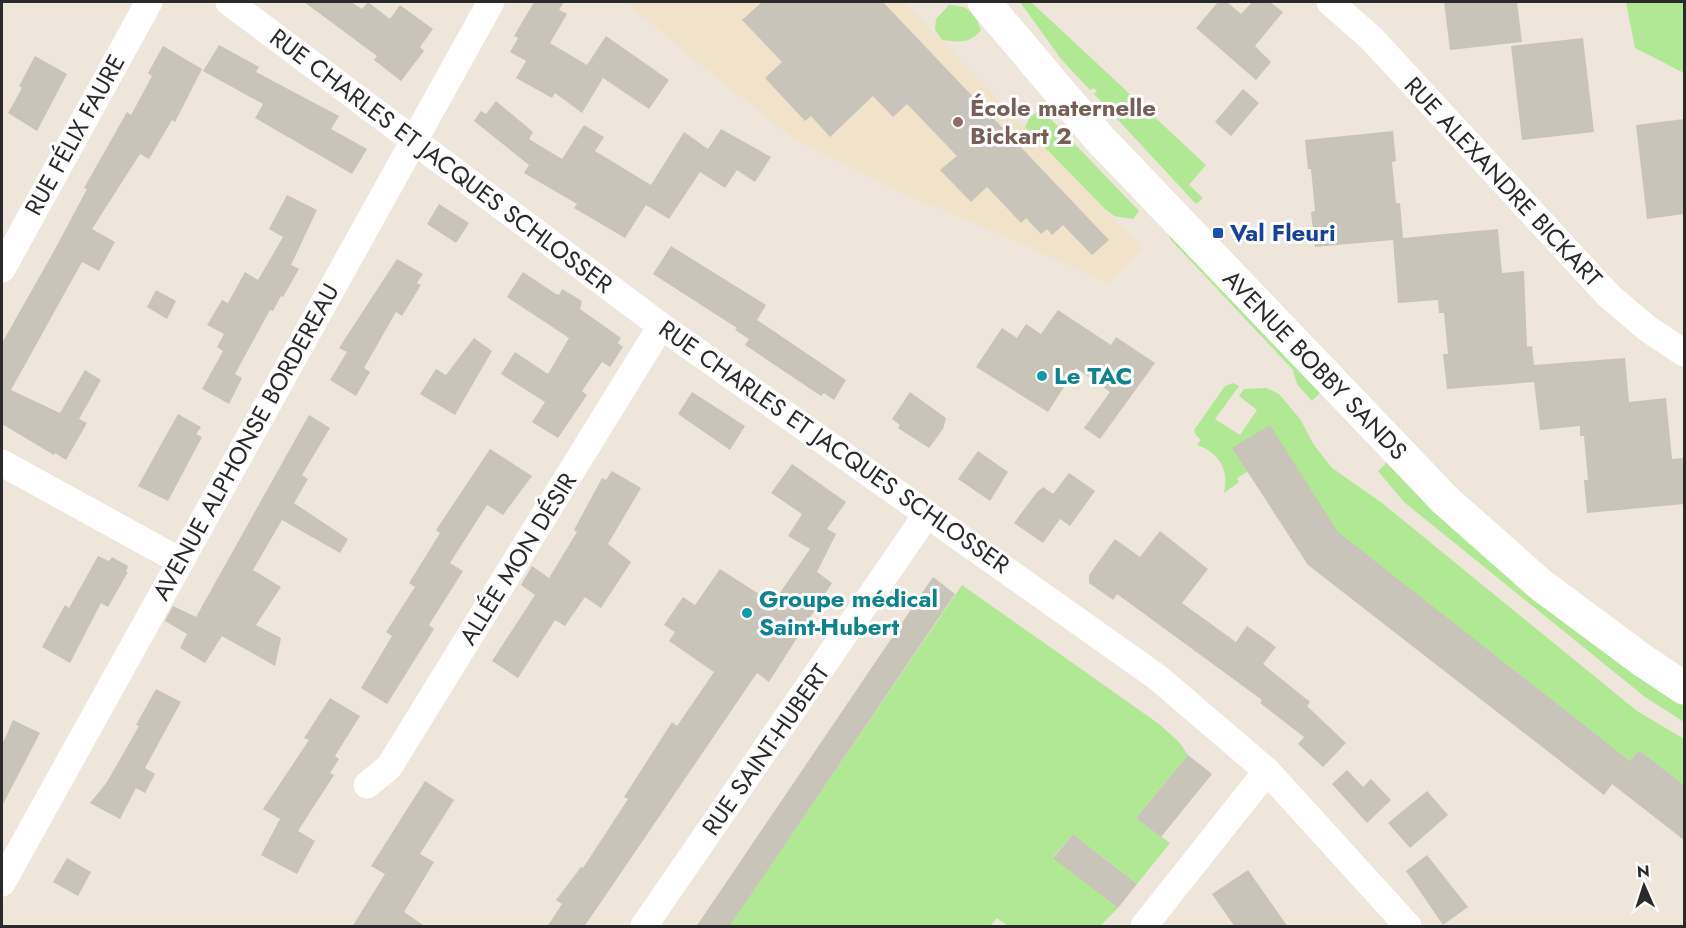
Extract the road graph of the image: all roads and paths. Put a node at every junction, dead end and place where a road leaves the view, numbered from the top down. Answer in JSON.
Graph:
{"nodes":[{"id":1,"x":149,"y":2,"type":"edge"},
{"id":2,"x":229,"y":2,"type":"edge"},
{"id":3,"x":491,"y":2,"type":"edge"},
{"id":4,"x":984,"y":2,"type":"edge"},
{"id":5,"x":1330,"y":2,"type":"edge"},
{"id":6,"x":414,"y":140,"type":"junction"},
{"id":7,"x":2,"y":269,"type":"edge"},
{"id":8,"x":661,"y":326,"type":"junction"},
{"id":9,"x":1684,"y":353,"type":"edge"},
{"id":10,"x":2,"y":463,"type":"edge"},
{"id":11,"x":927,"y":514,"type":"junction"},
{"id":12,"x":180,"y":561,"type":"junction"},
{"id":13,"x":1684,"y":688,"type":"edge"},
{"id":14,"x":1267,"y":771,"type":"junction"},
{"id":15,"x":367,"y":785,"type":"dead end"},
{"id":16,"x":2,"y":883,"type":"edge"},
{"id":17,"x":645,"y":927,"type":"edge"},
{"id":18,"x":1144,"y":927,"type":"edge"},
{"id":19,"x":1408,"y":927,"type":"edge"}],
"edges":[{"from":1,"to":7,"type":"street","name":"RUE FÉLIX FAURE"},
{"from":2,"to":6,"type":"street","name":"RUE CHARLES ET JACQUES SCHLOSSER"},
{"from":3,"to":6,"type":"street","name":"AVENUE ALPHONSE BORDEREAU"},
{"from":4,"to":13,"type":"main road","name":"AVENUE BOBBY SANDS"},
{"from":5,"to":9,"type":"street","name":"RUE ALEXANDRE BICKART"},
{"from":6,"to":8,"type":"street","name":"RUE CHARLES ET JACQUES SCHLOSSER"},
{"from":6,"to":12,"type":"street","name":"AVENUE ALPHONSE BORDEREAU"},
{"from":8,"to":11,"type":"street","name":"RUE CHARLES ET JACQUES SCHLOSSER"},
{"from":8,"to":15,"type":"street","name":"ALLÉE MON DÉSIR"},
{"from":10,"to":12,"type":"street"},
{"from":11,"to":14,"type":"street","name":"RUE CHARLES ET JACQUES SCHLOSSER"},
{"from":11,"to":17,"type":"street","name":"RUE SAINT-HUBERT"},
{"from":12,"to":16,"type":"street","name":"AVENUE ALPHONSE BORDEREAU"},
{"from":14,"to":18,"type":"street"},
{"from":14,"to":19,"type":"street","name":"RUE CHARLES ET JACQUES SCHLOSSER"}]}
